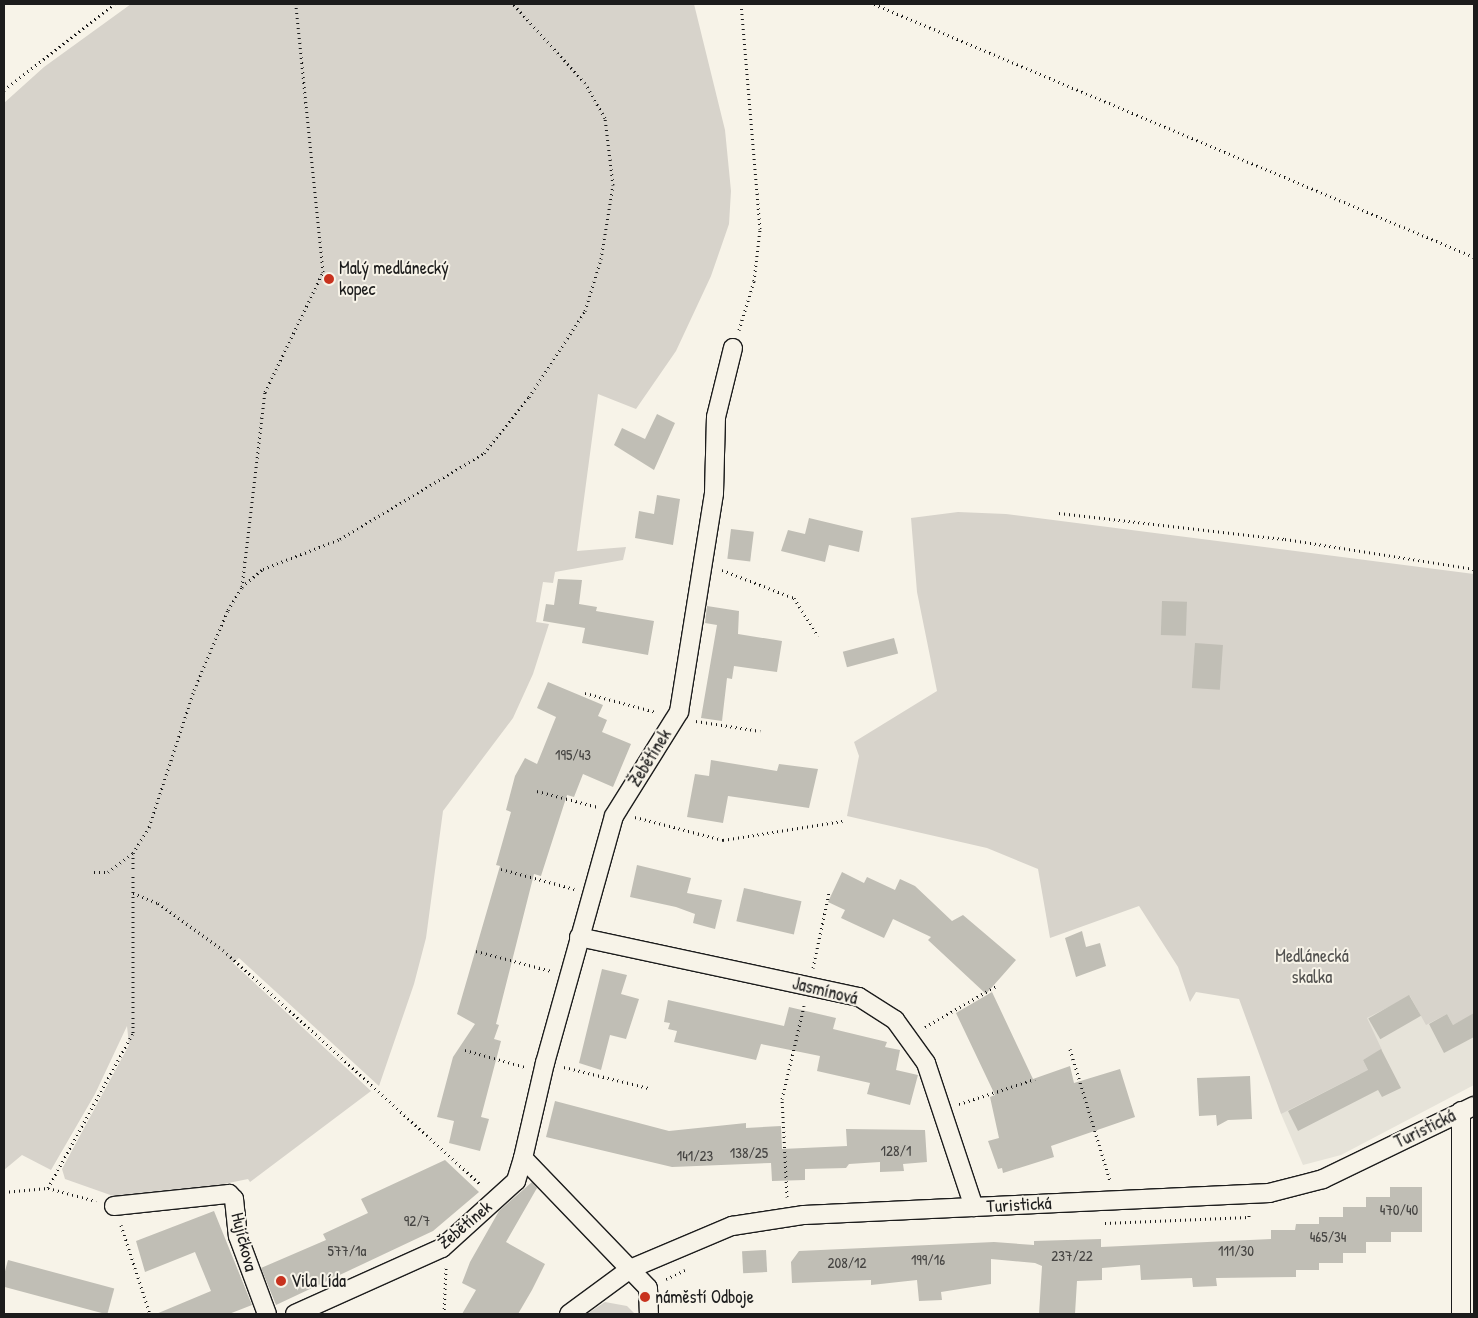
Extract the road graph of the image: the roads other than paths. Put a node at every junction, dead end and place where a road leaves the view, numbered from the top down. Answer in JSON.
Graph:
{"nodes":[{"id":1,"x":733,"y":348,"type":"road end"},
{"id":2,"x":579,"y":937,"type":"junction"},
{"id":3,"x":1467,"y":1108,"type":"edge"},
{"id":4,"x":523,"y":1158,"type":"junction"},
{"id":5,"x":114,"y":1206,"type":"road end"},
{"id":6,"x":974,"y":1207,"type":"junction"},
{"id":7,"x":630,"y":1268,"type":"junction"},
{"id":8,"x":267,"y":1314,"type":"edge"},
{"id":9,"x":295,"y":1314,"type":"edge"},
{"id":10,"x":569,"y":1314,"type":"edge"},
{"id":11,"x":649,"y":1314,"type":"edge"},
{"id":12,"x":1461,"y":1314,"type":"edge"}],
"edges":[{"from":1,"to":2,"type":"street","name":"Žebětínek"},
{"from":2,"to":4,"type":"street","name":"Žebětínek"},
{"from":2,"to":6,"type":"street","name":"Jasmínová"},
{"from":3,"to":6,"type":"street","name":"Turistická"},
{"from":3,"to":12,"type":"street"},
{"from":4,"to":7,"type":"street"},
{"from":4,"to":9,"type":"street","name":"Žebětínek"},
{"from":5,"to":8,"type":"street","name":"Hujíčkova"},
{"from":6,"to":7,"type":"street","name":"Turistická"},
{"from":7,"to":10,"type":"street","name":"Turistická"},
{"from":7,"to":11,"type":"street"}]}
